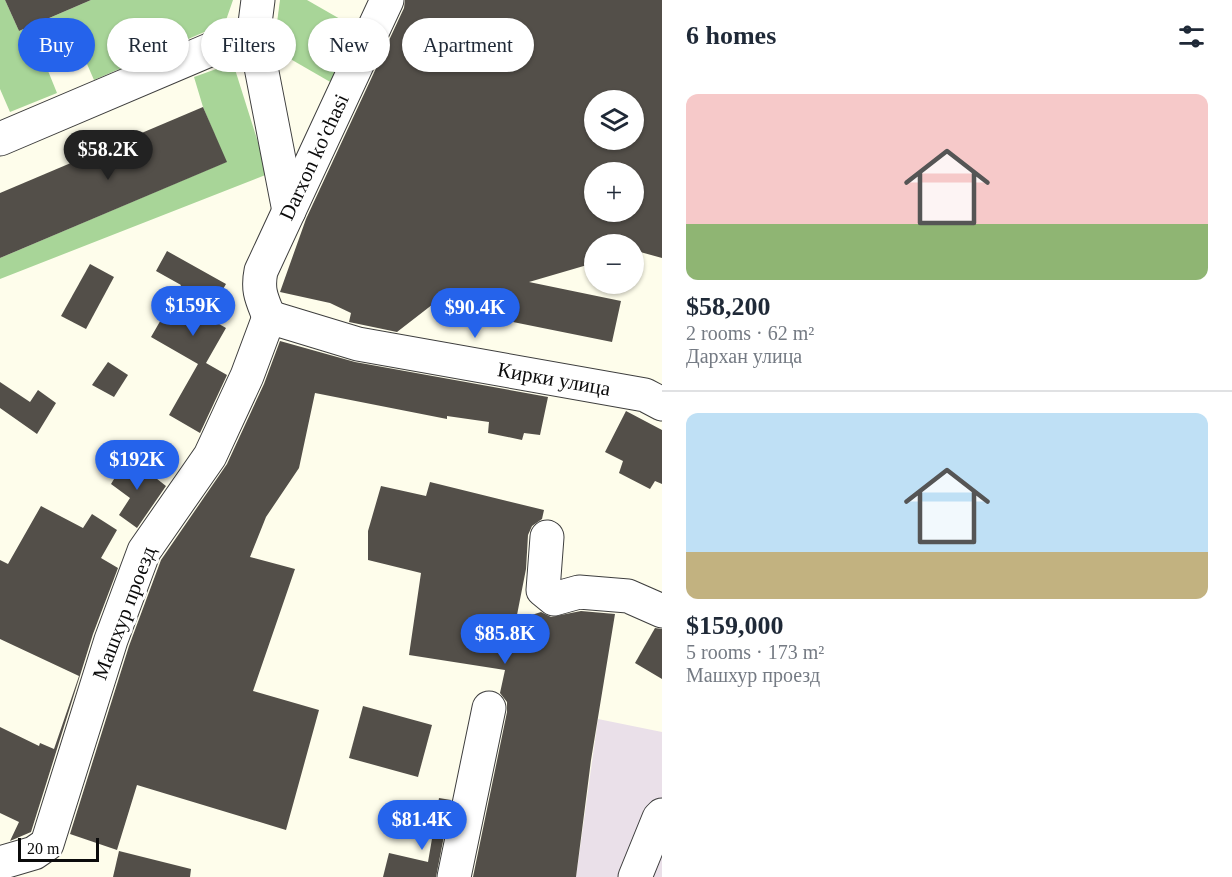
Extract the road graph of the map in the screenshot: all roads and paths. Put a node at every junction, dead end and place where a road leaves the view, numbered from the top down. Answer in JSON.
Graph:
{"nodes":[{"id":1,"x":387,"y":0,"type":"edge"},
{"id":2,"x":256,"y":16,"type":"edge"},
{"id":3,"x":0,"y":139,"type":"edge"},
{"id":4,"x":289,"y":211,"type":"junction"},
{"id":5,"x":269,"y":317,"type":"junction"},
{"id":6,"x":662,"y":404,"type":"edge"},
{"id":7,"x":547,"y":537,"type":"dead end"},
{"id":8,"x":662,"y":611,"type":"edge"},
{"id":9,"x":489,"y":708,"type":"dead end"},
{"id":10,"x":662,"y":815,"type":"edge"},
{"id":11,"x":0,"y":863,"type":"edge"},
{"id":12,"x":454,"y":877,"type":"edge"},
{"id":13,"x":635,"y":877,"type":"edge"}],
"edges":[{"from":1,"to":4,"type":"street","name":"Darxon ko'chasi"},
{"from":2,"to":3,"type":"street"},
{"from":2,"to":4,"type":"street"},
{"from":4,"to":5,"type":"street","name":"Darxon ko'chasi"},
{"from":5,"to":6,"type":"street","name":"Кирки улица"},
{"from":5,"to":11,"type":"street","name":"Машхур проезд"},
{"from":7,"to":8,"type":"street"},
{"from":9,"to":12,"type":"street"},
{"from":10,"to":13,"type":"street"}]}
